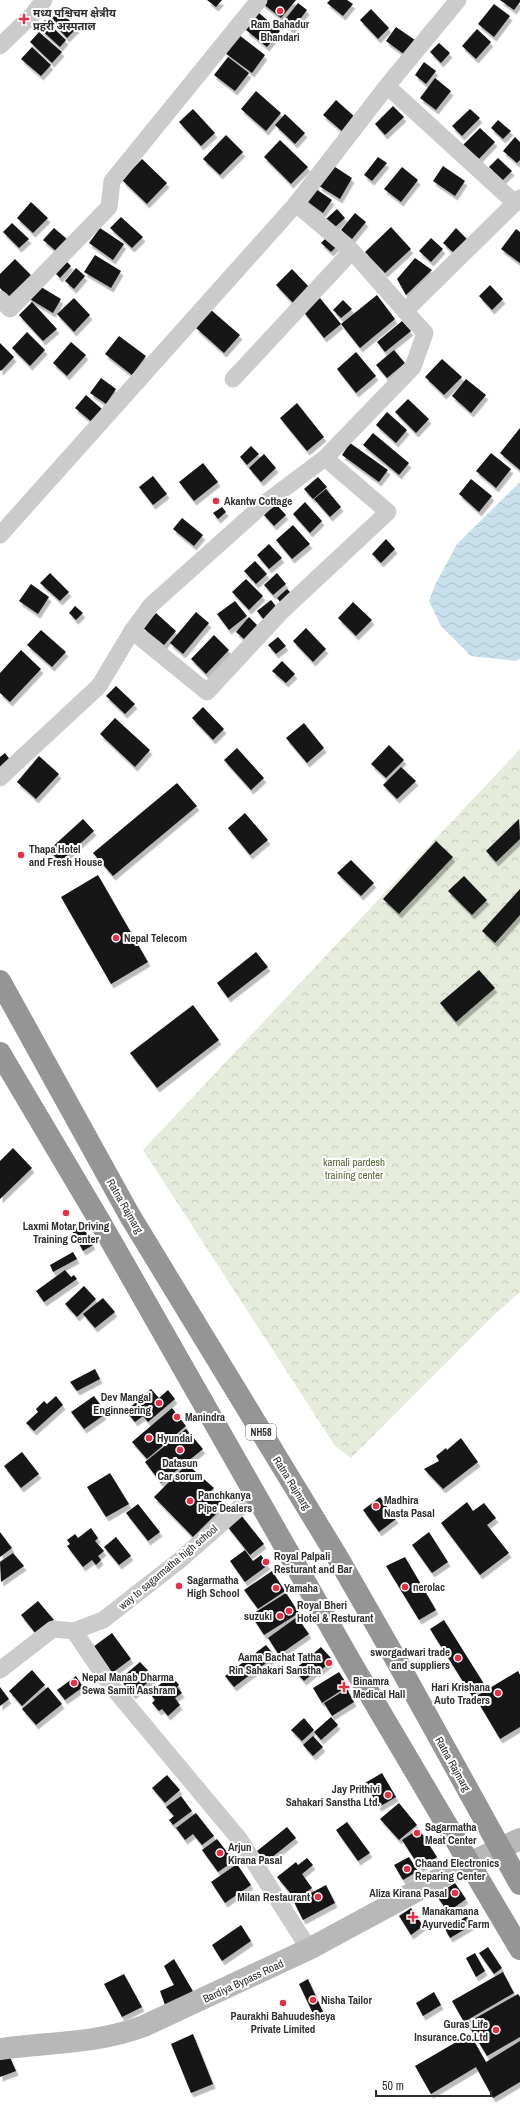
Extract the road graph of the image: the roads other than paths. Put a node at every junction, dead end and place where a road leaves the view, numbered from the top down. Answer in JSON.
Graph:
{"nodes":[{"id":1,"x":44,"y":0,"type":"edge"},
{"id":2,"x":259,"y":0,"type":"edge"},
{"id":3,"x":458,"y":0,"type":"edge"},
{"id":4,"x":0,"y":46,"type":"edge"},
{"id":5,"x":387,"y":86,"type":"junction"},
{"id":6,"x":518,"y":200,"type":"edge"},
{"id":7,"x":296,"y":204,"type":"junction"},
{"id":8,"x":352,"y":251,"type":"junction"},
{"id":9,"x":3,"y":309,"type":"edge"},
{"id":10,"x":405,"y":311,"type":"junction"},
{"id":11,"x":233,"y":379,"type":"dead end"},
{"id":12,"x":325,"y":458,"type":"junction"},
{"id":13,"x":0,"y":535,"type":"edge"},
{"id":14,"x":132,"y":631,"type":"junction"},
{"id":15,"x":0,"y":778,"type":"edge"},
{"id":16,"x":0,"y":981,"type":"edge"},
{"id":17,"x":0,"y":1052,"type":"edge"},
{"id":18,"x":254,"y":1494,"type":"junction"},
{"id":19,"x":74,"y":1630,"type":"junction"},
{"id":20,"x":0,"y":1670,"type":"edge"},
{"id":21,"x":520,"y":1839,"type":"edge"},
{"id":22,"x":499,"y":1848,"type":"junction"},
{"id":23,"x":469,"y":1863,"type":"junction"},
{"id":24,"x":520,"y":1884,"type":"edge"},
{"id":25,"x":520,"y":1949,"type":"edge"},
{"id":26,"x":309,"y":1950,"type":"junction"},
{"id":27,"x":0,"y":2049,"type":"edge"}],
"edges":[{"from":1,"to":4,"type":"street"},
{"from":2,"to":9,"type":"street"},
{"from":3,"to":5,"type":"street"},
{"from":5,"to":6,"type":"street"},
{"from":5,"to":7,"type":"street"},
{"from":6,"to":10,"type":"street"},
{"from":7,"to":8,"type":"street"},
{"from":7,"to":13,"type":"street"},
{"from":8,"to":10,"type":"street"},
{"from":8,"to":11,"type":"street"},
{"from":10,"to":12,"type":"street"},
{"from":12,"to":14,"type":"street"},
{"from":12,"to":14,"type":"street"},
{"from":14,"to":15,"type":"street"},
{"from":16,"to":22,"type":"highway","name":"Ratna Rajmarg","number":"NH58"},
{"from":17,"to":18,"type":"highway"},
{"from":18,"to":19,"type":"street","name":"way to sagarmatha high school"},
{"from":18,"to":23,"type":"highway"},
{"from":19,"to":20,"type":"street"},
{"from":19,"to":26,"type":"street"},
{"from":21,"to":22,"type":"street","name":"Bardiya Bypass Road"},
{"from":22,"to":23,"type":"street","name":"Bardiya Bypass Road"},
{"from":22,"to":24,"type":"highway","name":"Ratna Rajmarg","number":"NH58"},
{"from":23,"to":25,"type":"highway"},
{"from":23,"to":26,"type":"street","name":"Bardiya Bypass Road"},
{"from":26,"to":27,"type":"street","name":"Bardiya Bypass Road"}]}
